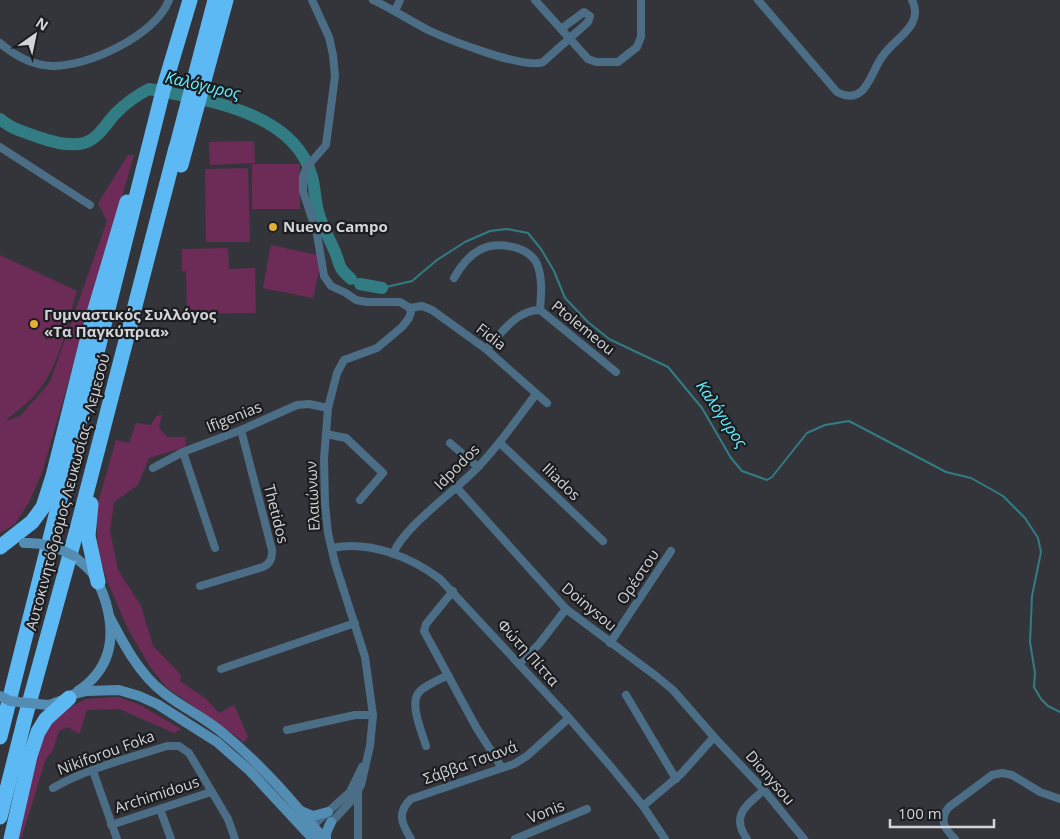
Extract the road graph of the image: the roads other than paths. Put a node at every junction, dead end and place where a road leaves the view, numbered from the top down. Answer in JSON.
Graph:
{"nodes":[{"id":1,"x":169,"y":0,"type":"edge"},
{"id":2,"x":183,"y":0,"type":"edge"},
{"id":3,"x":190,"y":0,"type":"edge"},
{"id":4,"x":214,"y":0,"type":"edge"},
{"id":5,"x":226,"y":0,"type":"edge"},
{"id":6,"x":312,"y":0,"type":"edge"},
{"id":7,"x":373,"y":0,"type":"edge"},
{"id":8,"x":400,"y":0,"type":"edge"},
{"id":9,"x":535,"y":0,"type":"edge"},
{"id":10,"x":641,"y":0,"type":"edge"},
{"id":11,"x":758,"y":0,"type":"edge"},
{"id":12,"x":912,"y":0,"type":"edge"},
{"id":13,"x":395,"y":11,"type":"junction"},
{"id":14,"x":561,"y":29,"type":"junction"},
{"id":15,"x":570,"y":39,"type":"junction"},
{"id":16,"x":0,"y":43,"type":"edge"},
{"id":17,"x":161,"y":86,"type":"junction"},
{"id":18,"x":197,"y":89,"type":"junction"},
{"id":19,"x":149,"y":138,"type":"junction"},
{"id":20,"x":0,"y":147,"type":"edge"},
{"id":21,"x":177,"y":147,"type":"junction"},
{"id":22,"x":90,"y":205,"type":"dead end"},
{"id":23,"x":157,"y":249,"type":"junction"},
{"id":24,"x":454,"y":278,"type":"dead end"},
{"id":25,"x":410,"y":308,"type":"junction"},
{"id":26,"x":540,"y":310,"type":"junction"},
{"id":27,"x":486,"y":349,"type":"junction"},
{"id":28,"x":616,"y":372,"type":"dead end"},
{"id":29,"x":536,"y":394,"type":"junction"},
{"id":30,"x":547,"y":403,"type":"dead end"},
{"id":31,"x":328,"y":408,"type":"junction"},
{"id":32,"x":241,"y":430,"type":"junction"},
{"id":33,"x":326,"y":434,"type":"junction"},
{"id":34,"x":500,"y":442,"type":"junction"},
{"id":35,"x":450,"y":443,"type":"dead end"},
{"id":36,"x":183,"y":452,"type":"junction"},
{"id":37,"x":478,"y":467,"type":"junction"},
{"id":38,"x":153,"y":468,"type":"dead end"},
{"id":39,"x":457,"y":488,"type":"junction"},
{"id":40,"x":360,"y":500,"type":"dead end"},
{"id":41,"x":602,"y":541,"type":"dead end"},
{"id":42,"x":0,"y":547,"type":"edge"},
{"id":43,"x":215,"y":548,"type":"dead end"},
{"id":44,"x":332,"y":548,"type":"junction"},
{"id":45,"x":671,"y":551,"type":"dead end"},
{"id":46,"x":393,"y":554,"type":"junction"},
{"id":47,"x":98,"y":582,"type":"junction"},
{"id":48,"x":200,"y":586,"type":"dead end"},
{"id":49,"x":453,"y":591,"type":"junction"},
{"id":50,"x":566,"y":609,"type":"junction"},
{"id":51,"x":109,"y":616,"type":"junction"},
{"id":52,"x":355,"y":623,"type":"junction"},
{"id":53,"x":610,"y":643,"type":"junction"},
{"id":54,"x":519,"y":664,"type":"junction"},
{"id":55,"x":221,"y":670,"type":"dead end"},
{"id":56,"x":448,"y":675,"type":"junction"},
{"id":57,"x":626,"y":695,"type":"dead end"},
{"id":58,"x":0,"y":696,"type":"edge"},
{"id":59,"x":71,"y":696,"type":"junction"},
{"id":60,"x":373,"y":715,"type":"junction"},
{"id":61,"x":568,"y":718,"type":"junction"},
{"id":62,"x":287,"y":730,"type":"dead end"},
{"id":63,"x":0,"y":737,"type":"edge"},
{"id":64,"x":714,"y":737,"type":"junction"},
{"id":65,"x":370,"y":746,"type":"junction"},
{"id":66,"x":426,"y":746,"type":"dead end"},
{"id":67,"x":502,"y":768,"type":"junction"},
{"id":68,"x":93,"y":771,"type":"junction"},
{"id":69,"x":676,"y":779,"type":"junction"},
{"id":70,"x":53,"y":788,"type":"dead end"},
{"id":71,"x":764,"y":790,"type":"junction"},
{"id":72,"x":211,"y":792,"type":"junction"},
{"id":73,"x":358,"y":792,"type":"junction"},
{"id":74,"x":1060,"y":799,"type":"edge"},
{"id":75,"x":643,"y":806,"type":"junction"},
{"id":76,"x":160,"y":809,"type":"junction"},
{"id":77,"x":298,"y":809,"type":"junction"},
{"id":78,"x":586,"y":810,"type":"dead end"},
{"id":79,"x":0,"y":817,"type":"edge"},
{"id":80,"x":330,"y":817,"type":"junction"},
{"id":81,"x":112,"y":824,"type":"junction"},
{"id":82,"x":316,"y":835,"type":"edge"},
{"id":83,"x":662,"y":838,"type":"edge"},
{"id":84,"x":11,"y":839,"type":"edge"},
{"id":85,"x":117,"y":839,"type":"edge"},
{"id":86,"x":171,"y":839,"type":"edge"},
{"id":87,"x":235,"y":839,"type":"edge"},
{"id":88,"x":358,"y":839,"type":"edge"},
{"id":89,"x":410,"y":839,"type":"edge"},
{"id":90,"x":515,"y":839,"type":"edge"},
{"id":91,"x":747,"y":839,"type":"edge"},
{"id":92,"x":804,"y":839,"type":"edge"},
{"id":93,"x":954,"y":839,"type":"edge"}],
"edges":[{"from":1,"to":16,"type":"street"},
{"from":2,"to":17,"type":"highway"},
{"from":3,"to":17,"type":"highway"},
{"from":4,"to":18,"type":"highway","name":"Αυτοκινητόδρομος Λευκωσίας - Λεμεσού"},
{"from":5,"to":18,"type":"highway"},
{"from":6,"to":25,"type":"street","name":"Fidia"},
{"from":7,"to":13,"type":"street"},
{"from":8,"to":13,"type":"street"},
{"from":9,"to":14,"type":"street"},
{"from":10,"to":15,"type":"street"},
{"from":11,"to":12,"type":"street"},
{"from":13,"to":15,"type":"street"},
{"from":14,"to":15,"type":"street"},
{"from":14,"to":15,"type":"street"},
{"from":17,"to":19,"type":"highway"},
{"from":18,"to":21,"type":"highway","name":"Αυτοκινητόδρομος Λευκωσίας - Λεμεσού"},
{"from":18,"to":23,"type":"highway"},
{"from":19,"to":42,"type":"highway"},
{"from":19,"to":63,"type":"highway"},
{"from":20,"to":22,"type":"street"},
{"from":21,"to":23,"type":"highway"},
{"from":21,"to":79,"type":"highway","name":"Αυτοκινητόδρομος Λευκωσίας - Λεμεσού"},
{"from":23,"to":47,"type":"highway"},
{"from":24,"to":26,"type":"street"},
{"from":25,"to":27,"type":"street","name":"Fidia"},
{"from":25,"to":31,"type":"street","name":"Ελαιώνων"},
{"from":26,"to":27,"type":"street","name":"Ptolemeou"},
{"from":26,"to":28,"type":"street","name":"Ptolemeou"},
{"from":27,"to":29,"type":"street","name":"Fidia"},
{"from":29,"to":30,"type":"street","name":"Fidia"},
{"from":29,"to":34,"type":"street","name":"Idpodos"},
{"from":31,"to":32,"type":"street","name":"Ifigenias"},
{"from":31,"to":33,"type":"street","name":"Ελαιώνων"},
{"from":32,"to":36,"type":"street","name":"Ifigenias"},
{"from":32,"to":48,"type":"street","name":"Thetidos"},
{"from":33,"to":40,"type":"street"},
{"from":33,"to":44,"type":"street","name":"Ελαιώνων"},
{"from":34,"to":37,"type":"street","name":"Idpodos"},
{"from":34,"to":41,"type":"street","name":"Iliados"},
{"from":35,"to":37,"type":"street"},
{"from":36,"to":38,"type":"street","name":"Ifigenias"},
{"from":36,"to":43,"type":"street"},
{"from":37,"to":39,"type":"street","name":"Idpodos"},
{"from":39,"to":46,"type":"street","name":"Idpodos"},
{"from":39,"to":50,"type":"street","name":"Doinysou"},
{"from":42,"to":47,"type":"main road","bridge":true},
{"from":44,"to":46,"type":"street","name":"Φώτη Πίττα"},
{"from":44,"to":52,"type":"street","name":"Ελαιώνων"},
{"from":45,"to":53,"type":"street","name":"Ορέστου"},
{"from":46,"to":49,"type":"street","name":"Φώτη Πίττα"},
{"from":47,"to":51,"type":"main road"},
{"from":49,"to":54,"type":"street","name":"Φώτη Πίττα"},
{"from":49,"to":56,"type":"street"},
{"from":50,"to":53,"type":"street","name":"Doinysou"},
{"from":50,"to":54,"type":"street"},
{"from":51,"to":59,"type":"main road"},
{"from":51,"to":77,"type":"main road"},
{"from":52,"to":55,"type":"street"},
{"from":52,"to":60,"type":"street","name":"Ελαιώνων"},
{"from":53,"to":64,"type":"street","name":"Doinysou"},
{"from":54,"to":61,"type":"street","name":"Φώτη Πίττα"},
{"from":56,"to":66,"type":"street"},
{"from":56,"to":67,"type":"street"},
{"from":57,"to":69,"type":"street"},
{"from":58,"to":59,"type":"main road","bridge":true},
{"from":59,"to":82,"type":"main road"},
{"from":59,"to":84,"type":"highway"},
{"from":60,"to":62,"type":"street"},
{"from":60,"to":65,"type":"street","name":"Ελαιώνων"},
{"from":61,"to":67,"type":"street","name":"Σάββα Τσιανά"},
{"from":61,"to":75,"type":"street","name":"Φώτη Πίττα"},
{"from":64,"to":69,"type":"street"},
{"from":64,"to":71,"type":"street","name":"Dionysou"},
{"from":65,"to":73,"type":"street","name":"Ελαιώνων"},
{"from":65,"to":80,"type":"street","name":"Ελαιώνων"},
{"from":67,"to":89,"type":"street","name":"Σάββα Τσιανά"},
{"from":68,"to":70,"type":"street","name":"Nikiforou Foka"},
{"from":68,"to":72,"type":"street","name":"Nikiforou Foka"},
{"from":68,"to":81,"type":"street"},
{"from":69,"to":75,"type":"street"},
{"from":71,"to":91,"type":"street"},
{"from":71,"to":92,"type":"street","name":"Dionysou"},
{"from":72,"to":76,"type":"street","name":"Archimidous"},
{"from":72,"to":87,"type":"street","name":"Nikiforou Foka"},
{"from":73,"to":80,"type":"street","name":"Ελαιώνων"},
{"from":73,"to":88,"type":"street"},
{"from":74,"to":93,"type":"street"},
{"from":75,"to":83,"type":"street","name":"Φώτη Πίττα"},
{"from":76,"to":81,"type":"street","name":"Archimidous"},
{"from":76,"to":86,"type":"street"},
{"from":77,"to":80,"type":"main road"},
{"from":77,"to":82,"type":"main road"},
{"from":78,"to":90,"type":"street","name":"Vonis"},
{"from":80,"to":82,"type":"street","name":"Ελαιώνων"},
{"from":80,"to":82,"type":"main road"},
{"from":81,"to":85,"type":"street"}]}
